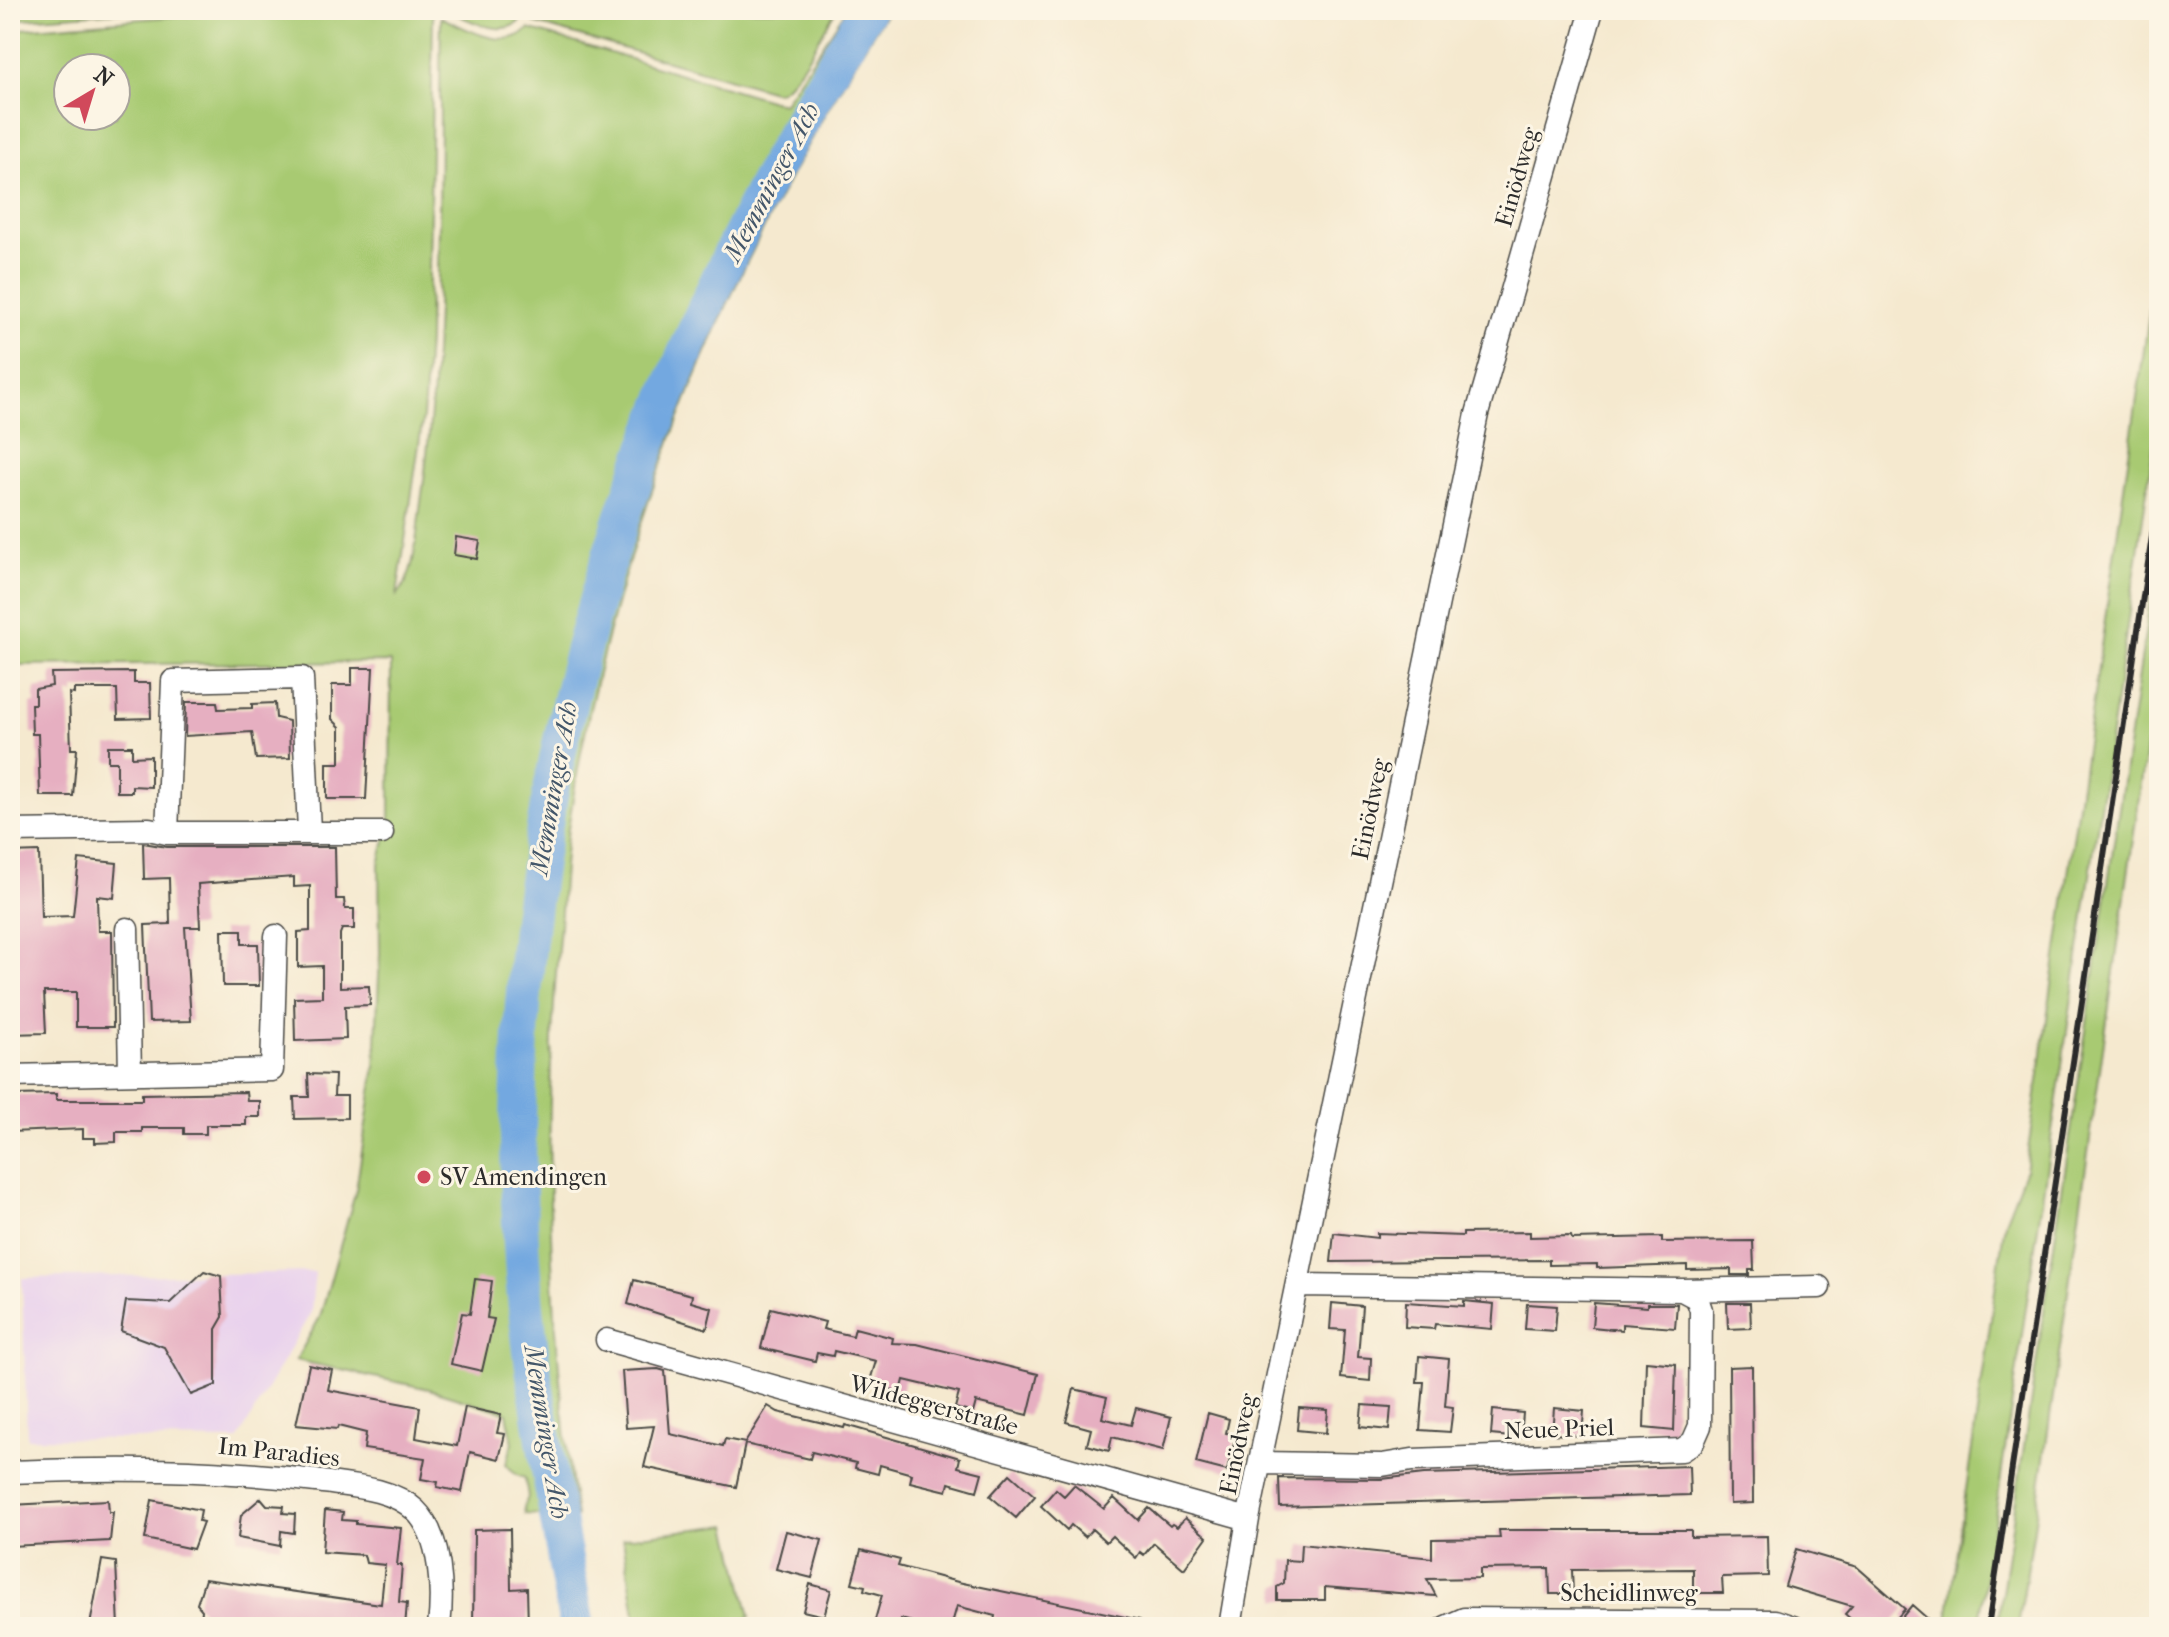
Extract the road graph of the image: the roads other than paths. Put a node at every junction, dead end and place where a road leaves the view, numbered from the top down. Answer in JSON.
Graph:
{"nodes":[{"id":1,"x":1592,"y":10,"type":"edge"},
{"id":2,"x":10,"y":831,"type":"edge"},
{"id":3,"x":309,"y":831,"type":"junction"},
{"id":4,"x":167,"y":833,"type":"junction"},
{"id":5,"x":382,"y":833,"type":"dead end"},
{"id":6,"x":127,"y":929,"type":"dead end"},
{"id":7,"x":276,"y":936,"type":"dead end"},
{"id":8,"x":130,"y":1073,"type":"junction"},
{"id":9,"x":10,"y":1076,"type":"edge"},
{"id":10,"x":1297,"y":1285,"type":"junction"},
{"id":11,"x":1819,"y":1287,"type":"dead end"},
{"id":12,"x":1682,"y":1290,"type":"junction"},
{"id":13,"x":607,"y":1340,"type":"dead end"},
{"id":14,"x":1261,"y":1463,"type":"junction"},
{"id":15,"x":10,"y":1472,"type":"edge"},
{"id":16,"x":1248,"y":1519,"type":"junction"},
{"id":17,"x":1455,"y":1623,"type":"edge"},
{"id":18,"x":439,"y":1627,"type":"edge"},
{"id":19,"x":1230,"y":1627,"type":"edge"},
{"id":20,"x":1793,"y":1627,"type":"edge"}],
"edges":[{"from":1,"to":10,"type":"street","name":"Einödweg"},
{"from":2,"to":4,"type":"street"},
{"from":3,"to":4,"type":"street"},
{"from":3,"to":4,"type":"street"},
{"from":3,"to":5,"type":"street"},
{"from":6,"to":8,"type":"street"},
{"from":7,"to":8,"type":"street"},
{"from":8,"to":9,"type":"street"},
{"from":10,"to":12,"type":"street"},
{"from":10,"to":14,"type":"street","name":"Einödweg"},
{"from":11,"to":12,"type":"street"},
{"from":12,"to":14,"type":"street","name":"Neue Priel"},
{"from":13,"to":16,"type":"street","name":"Wildeggerstraße"},
{"from":14,"to":16,"type":"street","name":"Einödweg"},
{"from":15,"to":18,"type":"street","name":"Im Paradies"},
{"from":16,"to":19,"type":"street","name":"Einödweg"},
{"from":17,"to":20,"type":"street","name":"Scheidlinweg"}]}
